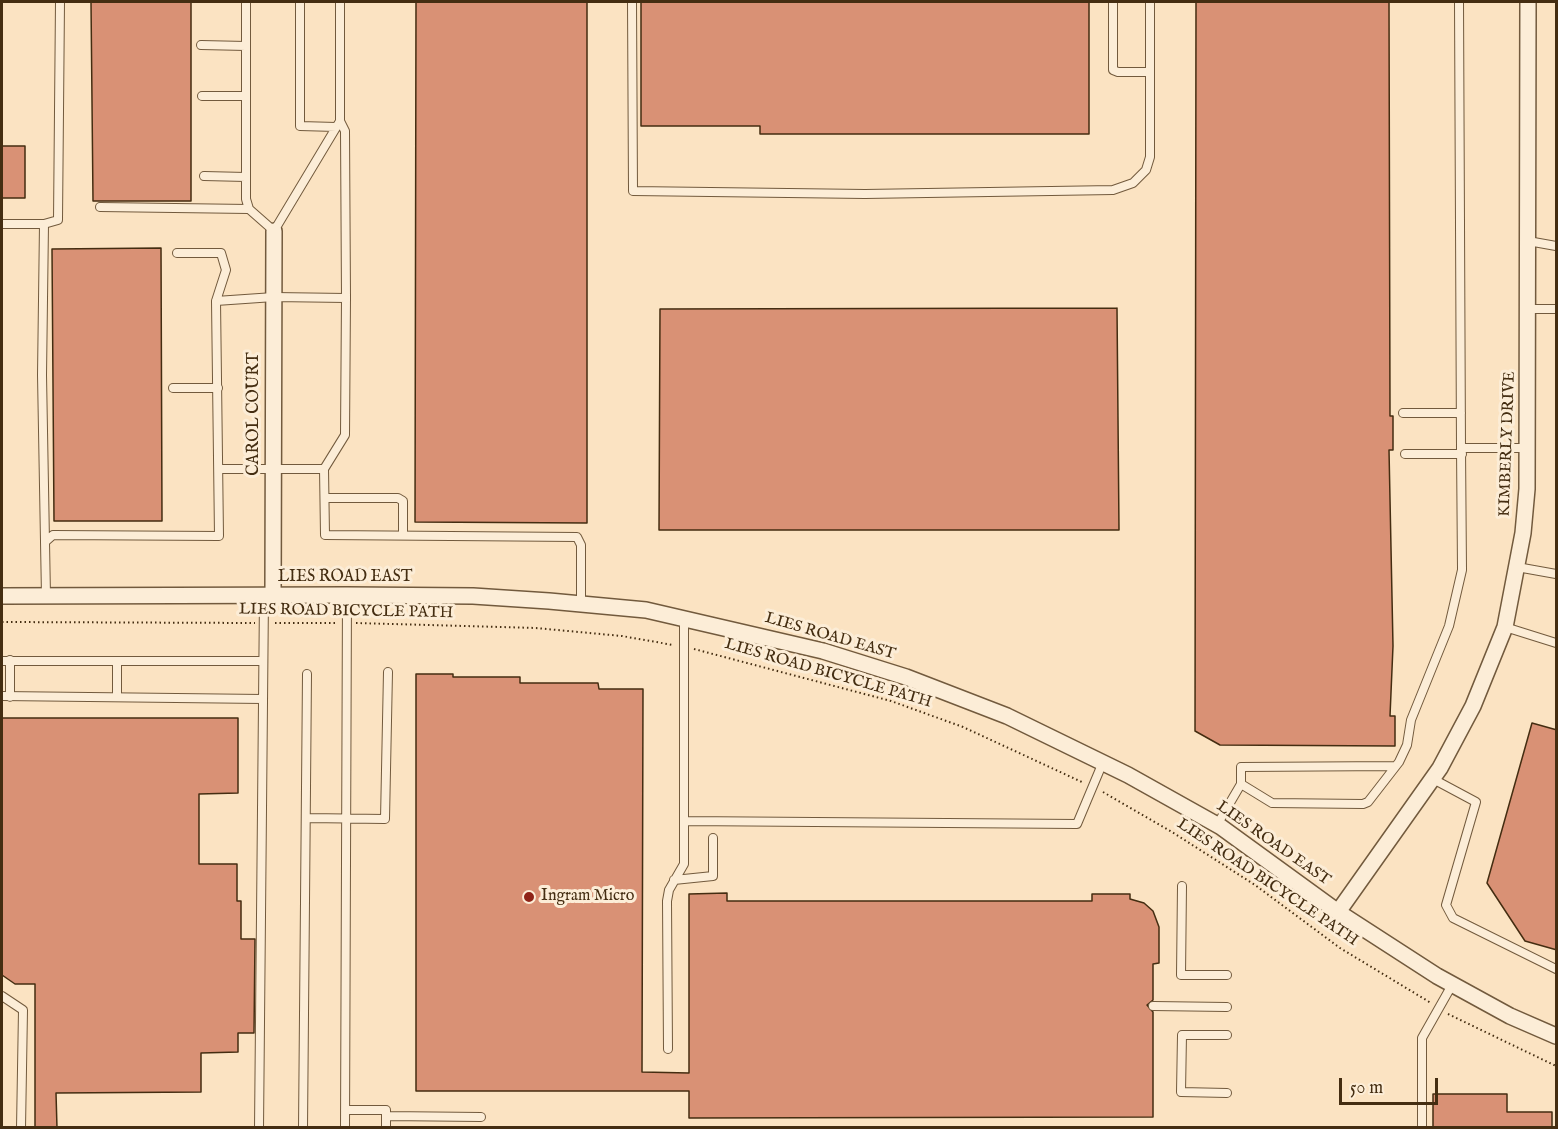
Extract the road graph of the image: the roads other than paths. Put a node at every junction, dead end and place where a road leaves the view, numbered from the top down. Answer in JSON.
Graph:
{"nodes":[{"id":1,"x":60,"y":2,"type":"edge"},
{"id":2,"x":246,"y":2,"type":"edge"},
{"id":3,"x":300,"y":2,"type":"edge"},
{"id":4,"x":340,"y":2,"type":"edge"},
{"id":5,"x":632,"y":2,"type":"edge"},
{"id":6,"x":1113,"y":2,"type":"edge"},
{"id":7,"x":1150,"y":2,"type":"edge"},
{"id":8,"x":1459,"y":2,"type":"edge"},
{"id":9,"x":1528,"y":2,"type":"edge"},
{"id":10,"x":201,"y":45,"type":"dead end"},
{"id":11,"x":246,"y":46,"type":"junction"},
{"id":12,"x":1150,"y":72,"type":"junction"},
{"id":13,"x":202,"y":96,"type":"dead end"},
{"id":14,"x":246,"y":96,"type":"junction"},
{"id":15,"x":338,"y":124,"type":"junction"},
{"id":16,"x":204,"y":176,"type":"dead end"},
{"id":17,"x":246,"y":177,"type":"junction"},
{"id":18,"x":100,"y":207,"type":"dead end"},
{"id":19,"x":249,"y":209,"type":"junction"},
{"id":20,"x":2,"y":224,"type":"edge"},
{"id":21,"x":44,"y":224,"type":"junction"},
{"id":22,"x":274,"y":231,"type":"junction"},
{"id":23,"x":1528,"y":241,"type":"junction"},
{"id":24,"x":1557,"y":246,"type":"edge"},
{"id":25,"x":177,"y":253,"type":"dead end"},
{"id":26,"x":274,"y":297,"type":"junction"},
{"id":27,"x":346,"y":298,"type":"junction"},
{"id":28,"x":216,"y":301,"type":"junction"},
{"id":29,"x":1528,"y":309,"type":"junction"},
{"id":30,"x":1557,"y":309,"type":"edge"},
{"id":31,"x":173,"y":388,"type":"dead end"},
{"id":32,"x":218,"y":388,"type":"junction"},
{"id":33,"x":1403,"y":413,"type":"dead end"},
{"id":34,"x":1461,"y":413,"type":"junction"},
{"id":35,"x":1528,"y":448,"type":"junction"},
{"id":36,"x":1462,"y":451,"type":"junction"},
{"id":37,"x":1405,"y":453,"type":"dead end"},
{"id":38,"x":219,"y":469,"type":"junction"},
{"id":39,"x":273,"y":469,"type":"junction"},
{"id":40,"x":324,"y":469,"type":"junction"},
{"id":41,"x":325,"y":498,"type":"junction"},
{"id":42,"x":403,"y":535,"type":"junction"},
{"id":43,"x":45,"y":542,"type":"junction"},
{"id":44,"x":1517,"y":567,"type":"junction"},
{"id":45,"x":1557,"y":574,"type":"edge"},
{"id":46,"x":347,"y":595,"type":"junction"},
{"id":47,"x":2,"y":596,"type":"edge"},
{"id":48,"x":46,"y":596,"type":"junction"},
{"id":49,"x":268,"y":596,"type":"junction"},
{"id":50,"x":581,"y":604,"type":"junction"},
{"id":51,"x":684,"y":618,"type":"junction"},
{"id":52,"x":1505,"y":627,"type":"junction"},
{"id":53,"x":1557,"y":643,"type":"edge"},
{"id":54,"x":6,"y":660,"type":"edge"},
{"id":55,"x":117,"y":661,"type":"junction"},
{"id":56,"x":263,"y":661,"type":"junction"},
{"id":57,"x":388,"y":672,"type":"dead end"},
{"id":58,"x":307,"y":674,"type":"dead end"},
{"id":59,"x":6,"y":697,"type":"edge"},
{"id":60,"x":117,"y":697,"type":"junction"},
{"id":61,"x":263,"y":699,"type":"junction"},
{"id":62,"x":1103,"y":762,"type":"junction"},
{"id":63,"x":1395,"y":766,"type":"junction"},
{"id":64,"x":1433,"y":779,"type":"junction"},
{"id":65,"x":1241,"y":784,"type":"junction"},
{"id":66,"x":307,"y":818,"type":"junction"},
{"id":67,"x":346,"y":819,"type":"junction"},
{"id":68,"x":684,"y":820,"type":"junction"},
{"id":69,"x":1217,"y":825,"type":"junction"},
{"id":70,"x":713,"y":838,"type":"dead end"},
{"id":71,"x":674,"y":880,"type":"junction"},
{"id":72,"x":1182,"y":886,"type":"dead end"},
{"id":73,"x":1338,"y":912,"type":"junction"},
{"id":74,"x":1557,"y":969,"type":"edge"},
{"id":75,"x":1227,"y":975,"type":"dead end"},
{"id":76,"x":1452,"y":985,"type":"junction"},
{"id":77,"x":2,"y":996,"type":"edge"},
{"id":78,"x":1153,"y":1006,"type":"dead end"},
{"id":79,"x":1227,"y":1006,"type":"dead end"},
{"id":80,"x":1227,"y":1035,"type":"dead end"},
{"id":81,"x":1557,"y":1036,"type":"edge"},
{"id":82,"x":668,"y":1048,"type":"dead end"},
{"id":83,"x":1227,"y":1093,"type":"dead end"},
{"id":84,"x":345,"y":1110,"type":"junction"},
{"id":85,"x":386,"y":1116,"type":"junction"},
{"id":86,"x":481,"y":1117,"type":"dead end"},
{"id":87,"x":21,"y":1128,"type":"edge"},
{"id":88,"x":259,"y":1128,"type":"edge"},
{"id":89,"x":303,"y":1128,"type":"edge"},
{"id":90,"x":345,"y":1128,"type":"edge"},
{"id":91,"x":386,"y":1128,"type":"edge"},
{"id":92,"x":1422,"y":1128,"type":"edge"}],
"edges":[{"from":1,"to":21,"type":"lane"},
{"from":2,"to":11,"type":"lane"},
{"from":3,"to":15,"type":"lane"},
{"from":4,"to":15,"type":"lane"},
{"from":5,"to":12,"type":"lane"},
{"from":6,"to":12,"type":"lane"},
{"from":7,"to":12,"type":"lane"},
{"from":8,"to":34,"type":"lane"},
{"from":9,"to":23,"type":"street","name":"KIMBERLY DRIVE"},
{"from":10,"to":11,"type":"lane"},
{"from":11,"to":14,"type":"lane"},
{"from":13,"to":14,"type":"lane"},
{"from":14,"to":17,"type":"lane"},
{"from":15,"to":22,"type":"lane"},
{"from":15,"to":27,"type":"lane"},
{"from":16,"to":17,"type":"lane"},
{"from":17,"to":19,"type":"lane"},
{"from":18,"to":19,"type":"lane"},
{"from":19,"to":22,"type":"lane"},
{"from":20,"to":21,"type":"lane"},
{"from":21,"to":43,"type":"lane"},
{"from":22,"to":26,"type":"street","name":"CAROL COURT"},
{"from":23,"to":24,"type":"lane"},
{"from":23,"to":29,"type":"street","name":"KIMBERLY DRIVE"},
{"from":25,"to":28,"type":"lane"},
{"from":26,"to":27,"type":"lane"},
{"from":26,"to":28,"type":"lane"},
{"from":26,"to":39,"type":"street","name":"CAROL COURT"},
{"from":27,"to":40,"type":"lane"},
{"from":28,"to":32,"type":"lane"},
{"from":29,"to":30,"type":"lane"},
{"from":29,"to":35,"type":"street","name":"KIMBERLY DRIVE"},
{"from":31,"to":32,"type":"lane"},
{"from":32,"to":38,"type":"lane"},
{"from":33,"to":34,"type":"lane"},
{"from":34,"to":36,"type":"lane"},
{"from":35,"to":36,"type":"lane"},
{"from":35,"to":44,"type":"street","name":"KIMBERLY DRIVE"},
{"from":36,"to":37,"type":"lane"},
{"from":36,"to":63,"type":"lane"},
{"from":38,"to":39,"type":"lane"},
{"from":38,"to":43,"type":"lane"},
{"from":39,"to":40,"type":"lane"},
{"from":39,"to":49,"type":"street","name":"CAROL COURT"},
{"from":40,"to":41,"type":"lane"},
{"from":41,"to":42,"type":"lane"},
{"from":41,"to":42,"type":"lane"},
{"from":42,"to":50,"type":"lane"},
{"from":43,"to":48,"type":"lane"},
{"from":44,"to":45,"type":"lane"},
{"from":44,"to":52,"type":"street","name":"KIMBERLY DRIVE"},
{"from":46,"to":49,"type":"street","name":"LIES ROAD EAST"},
{"from":46,"to":50,"type":"street","name":"LIES ROAD EAST"},
{"from":46,"to":67,"type":"lane"},
{"from":47,"to":48,"type":"street","name":"LIES ROAD EAST"},
{"from":48,"to":49,"type":"street","name":"LIES ROAD EAST"},
{"from":49,"to":56,"type":"lane"},
{"from":50,"to":51,"type":"street","name":"LIES ROAD EAST"},
{"from":51,"to":62,"type":"street","name":"LIES ROAD EAST"},
{"from":51,"to":68,"type":"lane"},
{"from":52,"to":53,"type":"lane"},
{"from":52,"to":64,"type":"street","name":"KIMBERLY DRIVE"},
{"from":54,"to":55,"type":"lane"},
{"from":54,"to":59,"type":"lane"},
{"from":55,"to":56,"type":"lane"},
{"from":55,"to":60,"type":"lane"},
{"from":56,"to":61,"type":"lane"},
{"from":57,"to":67,"type":"lane"},
{"from":58,"to":66,"type":"lane"},
{"from":59,"to":60,"type":"lane"},
{"from":60,"to":61,"type":"lane"},
{"from":61,"to":88,"type":"lane"},
{"from":62,"to":68,"type":"lane"},
{"from":62,"to":69,"type":"street","name":"LIES ROAD EAST"},
{"from":63,"to":65,"type":"lane"},
{"from":63,"to":65,"type":"lane"},
{"from":64,"to":73,"type":"street","name":"KIMBERLY DRIVE"},
{"from":64,"to":74,"type":"lane"},
{"from":65,"to":69,"type":"lane"},
{"from":66,"to":67,"type":"lane"},
{"from":66,"to":89,"type":"lane"},
{"from":67,"to":84,"type":"lane"},
{"from":68,"to":71,"type":"lane"},
{"from":69,"to":73,"type":"street","name":"LIES ROAD EAST"},
{"from":70,"to":71,"type":"lane"},
{"from":71,"to":82,"type":"lane"},
{"from":72,"to":75,"type":"lane"},
{"from":73,"to":76,"type":"street","name":"LIES ROAD EAST"},
{"from":76,"to":81,"type":"street","name":"LIES ROAD EAST"},
{"from":76,"to":92,"type":"lane"},
{"from":77,"to":87,"type":"lane"},
{"from":78,"to":79,"type":"lane"},
{"from":80,"to":83,"type":"lane"},
{"from":84,"to":85,"type":"lane"},
{"from":84,"to":90,"type":"lane"},
{"from":85,"to":86,"type":"lane"},
{"from":85,"to":91,"type":"lane"}]}
